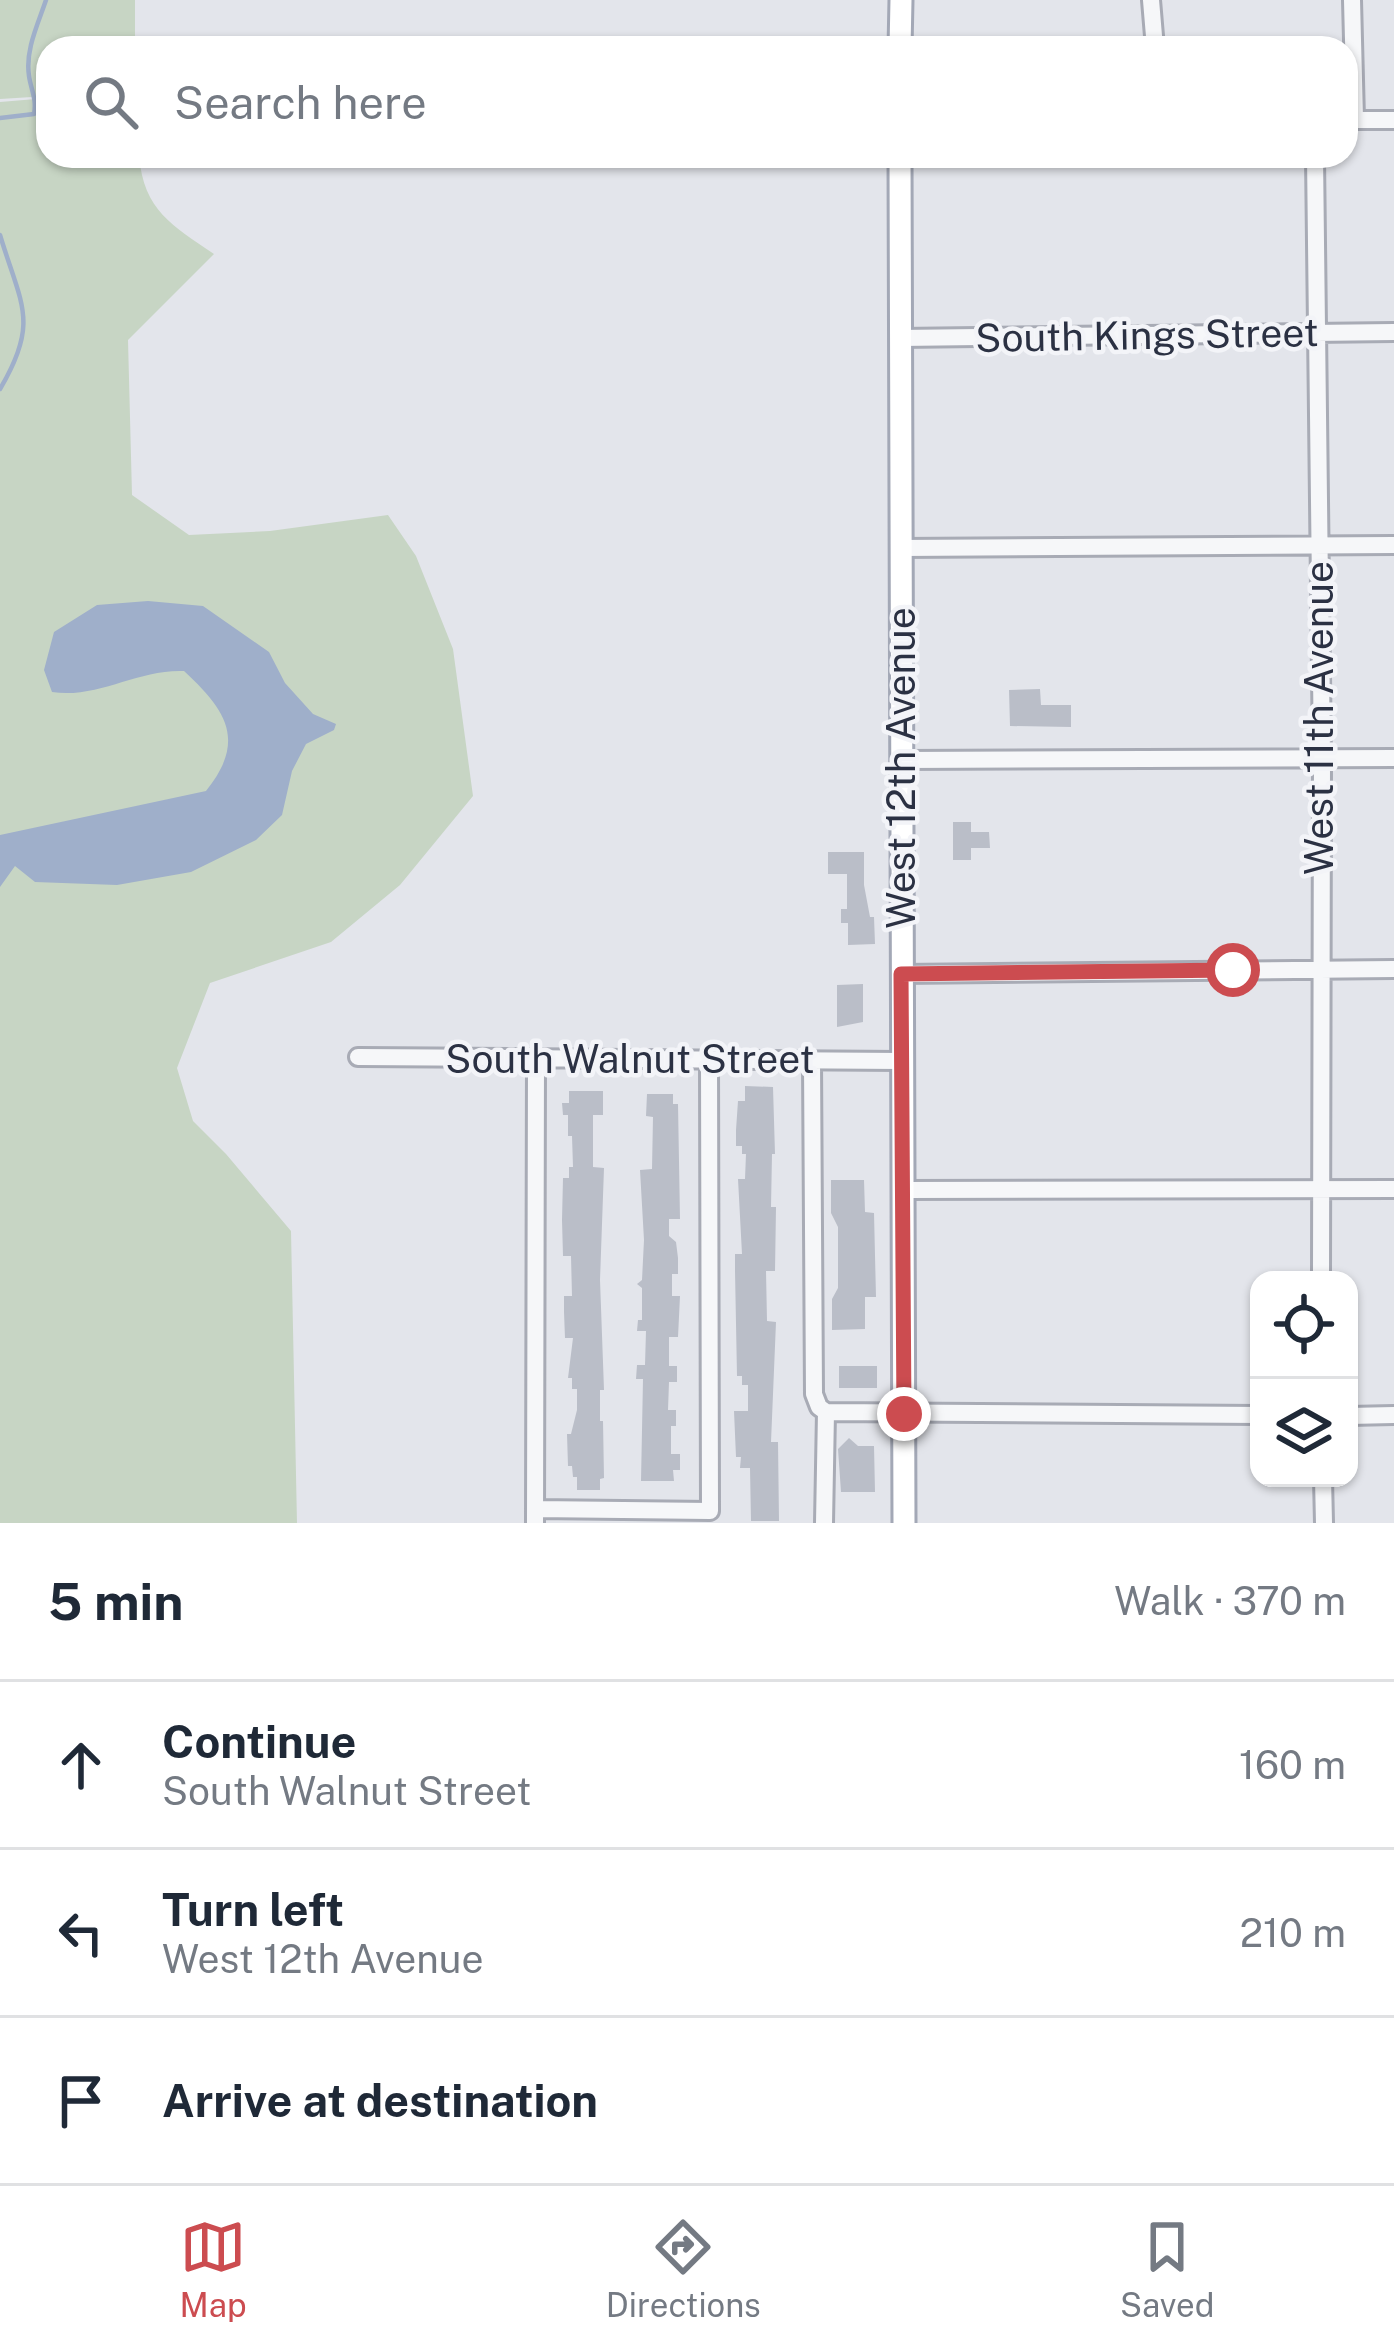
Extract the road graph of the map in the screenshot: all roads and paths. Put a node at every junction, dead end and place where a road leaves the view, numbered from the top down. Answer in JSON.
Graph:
{"nodes":[{"id":1,"x":901,"y":0,"type":"edge"},
{"id":2,"x":1151,"y":0,"type":"edge"},
{"id":3,"x":1352,"y":0,"type":"edge"},
{"id":4,"x":900,"y":36,"type":"edge"},
{"id":5,"x":1154,"y":36,"type":"edge"},
{"id":6,"x":1351,"y":36,"type":"edge"},
{"id":7,"x":1358,"y":119,"type":"edge"},
{"id":8,"x":1394,"y":120,"type":"edge"},
{"id":9,"x":900,"y":168,"type":"edge"},
{"id":10,"x":1315,"y":168,"type":"edge"},
{"id":11,"x":1394,"y":332,"type":"edge"},
{"id":12,"x":1316,"y":333,"type":"junction"},
{"id":13,"x":900,"y":338,"type":"junction"},
{"id":14,"x":1394,"y":545,"type":"edge"},
{"id":15,"x":1317,"y":547,"type":"junction"},
{"id":16,"x":901,"y":548,"type":"junction"},
{"id":17,"x":1394,"y":758,"type":"edge"},
{"id":18,"x":1322,"y":759,"type":"junction"},
{"id":19,"x":902,"y":760,"type":"junction"},
{"id":20,"x":1319,"y":969,"type":"junction"},
{"id":21,"x":1394,"y":969,"type":"edge"},
{"id":22,"x":901,"y":974,"type":"junction"},
{"id":23,"x":358,"y":1057,"type":"dead end"},
{"id":24,"x":536,"y":1059,"type":"junction"},
{"id":25,"x":709,"y":1059,"type":"junction"},
{"id":26,"x":901,"y":1060,"type":"junction"},
{"id":27,"x":812,"y":1061,"type":"junction"},
{"id":28,"x":1321,"y":1189,"type":"junction"},
{"id":29,"x":1394,"y":1189,"type":"edge"},
{"id":30,"x":902,"y":1190,"type":"junction"},
{"id":31,"x":1322,"y":1271,"type":"edge"},
{"id":32,"x":826,"y":1412,"type":"junction"},
{"id":33,"x":904,"y":1414,"type":"junction"},
{"id":34,"x":1250,"y":1415,"type":"edge"},
{"id":35,"x":1394,"y":1415,"type":"edge"},
{"id":36,"x":1358,"y":1416,"type":"edge"},
{"id":37,"x":1323,"y":1487,"type":"edge"},
{"id":38,"x":536,"y":1516,"type":"edge"},
{"id":39,"x":824,"y":1523,"type":"edge"},
{"id":40,"x":904,"y":1523,"type":"edge"},
{"id":41,"x":1324,"y":1523,"type":"edge"}],
"edges":[{"from":1,"to":4,"type":"main road"},
{"from":2,"to":5,"type":"street"},
{"from":3,"to":6,"type":"street"},
{"from":7,"to":8,"type":"street"},
{"from":9,"to":13,"type":"main road","name":"West 12th Avenue"},
{"from":10,"to":12,"type":"street","name":"West 11th Avenue"},
{"from":11,"to":12,"type":"street","name":"South Kings Street"},
{"from":12,"to":13,"type":"street","name":"South Kings Street"},
{"from":12,"to":15,"type":"street","name":"West 11th Avenue"},
{"from":13,"to":16,"type":"main road","name":"West 12th Avenue"},
{"from":14,"to":15,"type":"street"},
{"from":15,"to":16,"type":"street"},
{"from":15,"to":18,"type":"street","name":"West 11th Avenue"},
{"from":16,"to":19,"type":"main road","name":"West 12th Avenue"},
{"from":17,"to":18,"type":"street"},
{"from":18,"to":19,"type":"street"},
{"from":18,"to":20,"type":"street","name":"West 11th Avenue"},
{"from":19,"to":22,"type":"main road","name":"West 12th Avenue"},
{"from":20,"to":21,"type":"street"},
{"from":20,"to":22,"type":"street"},
{"from":20,"to":28,"type":"street","name":"West 11th Avenue"},
{"from":22,"to":26,"type":"main road","name":"West 12th Avenue"},
{"from":23,"to":24,"type":"street","name":"South Walnut Street"},
{"from":24,"to":25,"type":"street","name":"South Walnut Street"},
{"from":24,"to":38,"type":"street"},
{"from":25,"to":27,"type":"street","name":"South Walnut Street"},
{"from":25,"to":38,"type":"street"},
{"from":26,"to":27,"type":"street","name":"South Walnut Street"},
{"from":26,"to":30,"type":"main road","name":"West 12th Avenue"},
{"from":27,"to":32,"type":"street"},
{"from":28,"to":29,"type":"street"},
{"from":28,"to":30,"type":"street"},
{"from":28,"to":31,"type":"street","name":"West 11th Avenue"},
{"from":30,"to":33,"type":"main road","name":"West 12th Avenue"},
{"from":32,"to":33,"type":"street"},
{"from":32,"to":39,"type":"street"},
{"from":33,"to":34,"type":"street"},
{"from":33,"to":40,"type":"main road","name":"West 12th Avenue"},
{"from":35,"to":36,"type":"street"},
{"from":37,"to":41,"type":"street"}]}
